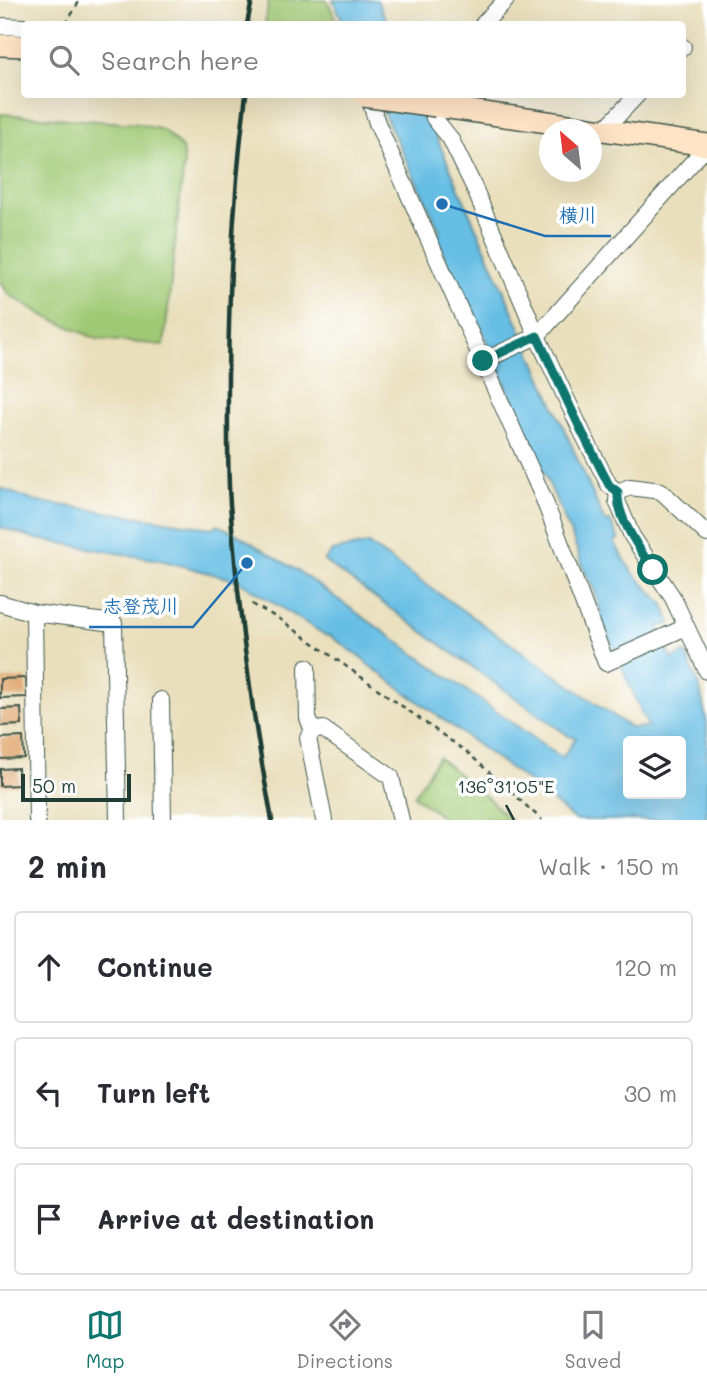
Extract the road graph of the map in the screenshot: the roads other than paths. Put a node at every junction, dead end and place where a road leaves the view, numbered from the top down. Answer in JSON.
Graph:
{"nodes":[{"id":1,"x":506,"y":0,"type":"edge"},
{"id":2,"x":486,"y":21,"type":"edge"},
{"id":3,"x":0,"y":26,"type":"edge"},
{"id":4,"x":21,"y":27,"type":"edge"},
{"id":5,"x":0,"y":44,"type":"edge"},
{"id":6,"x":21,"y":46,"type":"edge"},
{"id":7,"x":364,"y":98,"type":"edge"},
{"id":8,"x":404,"y":98,"type":"edge"},
{"id":9,"x":634,"y":98,"type":"edge"},
{"id":10,"x":432,"y":100,"type":"edge"},
{"id":11,"x":604,"y":130,"type":"junction"},
{"id":12,"x":707,"y":146,"type":"edge"},
{"id":13,"x":537,"y":336,"type":"junction"},
{"id":14,"x":483,"y":361,"type":"junction"},
{"id":15,"x":618,"y":492,"type":"junction"},
{"id":16,"x":707,"y":534,"type":"edge"},
{"id":17,"x":0,"y":603,"type":"edge"},
{"id":18,"x":34,"y":612,"type":"junction"},
{"id":19,"x":686,"y":627,"type":"junction"},
{"id":20,"x":307,"y":667,"type":"dead end"},
{"id":21,"x":707,"y":671,"type":"edge"},
{"id":22,"x":161,"y":699,"type":"dead end"},
{"id":23,"x":313,"y":731,"type":"junction"},
{"id":24,"x":37,"y":820,"type":"edge"},
{"id":25,"x":118,"y":820,"type":"edge"},
{"id":26,"x":163,"y":820,"type":"edge"},
{"id":27,"x":324,"y":820,"type":"edge"},
{"id":28,"x":401,"y":820,"type":"edge"}],
"edges":[{"from":1,"to":2,"type":"street"},
{"from":3,"to":4,"type":"street"},
{"from":5,"to":6,"type":"main road"},
{"from":7,"to":14,"type":"street"},
{"from":8,"to":10,"type":"main road","bridge":true},
{"from":9,"to":11,"type":"street"},
{"from":10,"to":11,"type":"main road"},
{"from":10,"to":13,"type":"street"},
{"from":11,"to":12,"type":"main road"},
{"from":12,"to":13,"type":"street"},
{"from":13,"to":14,"type":"street"},
{"from":13,"to":15,"type":"street"},
{"from":14,"to":19,"type":"street"},
{"from":15,"to":16,"type":"street"},
{"from":15,"to":19,"type":"street"},
{"from":17,"to":18,"type":"street"},
{"from":18,"to":24,"type":"street"},
{"from":18,"to":25,"type":"street"},
{"from":19,"to":21,"type":"street"},
{"from":20,"to":23,"type":"street"},
{"from":22,"to":26,"type":"street"},
{"from":23,"to":27,"type":"street"},
{"from":23,"to":28,"type":"street"}]}
